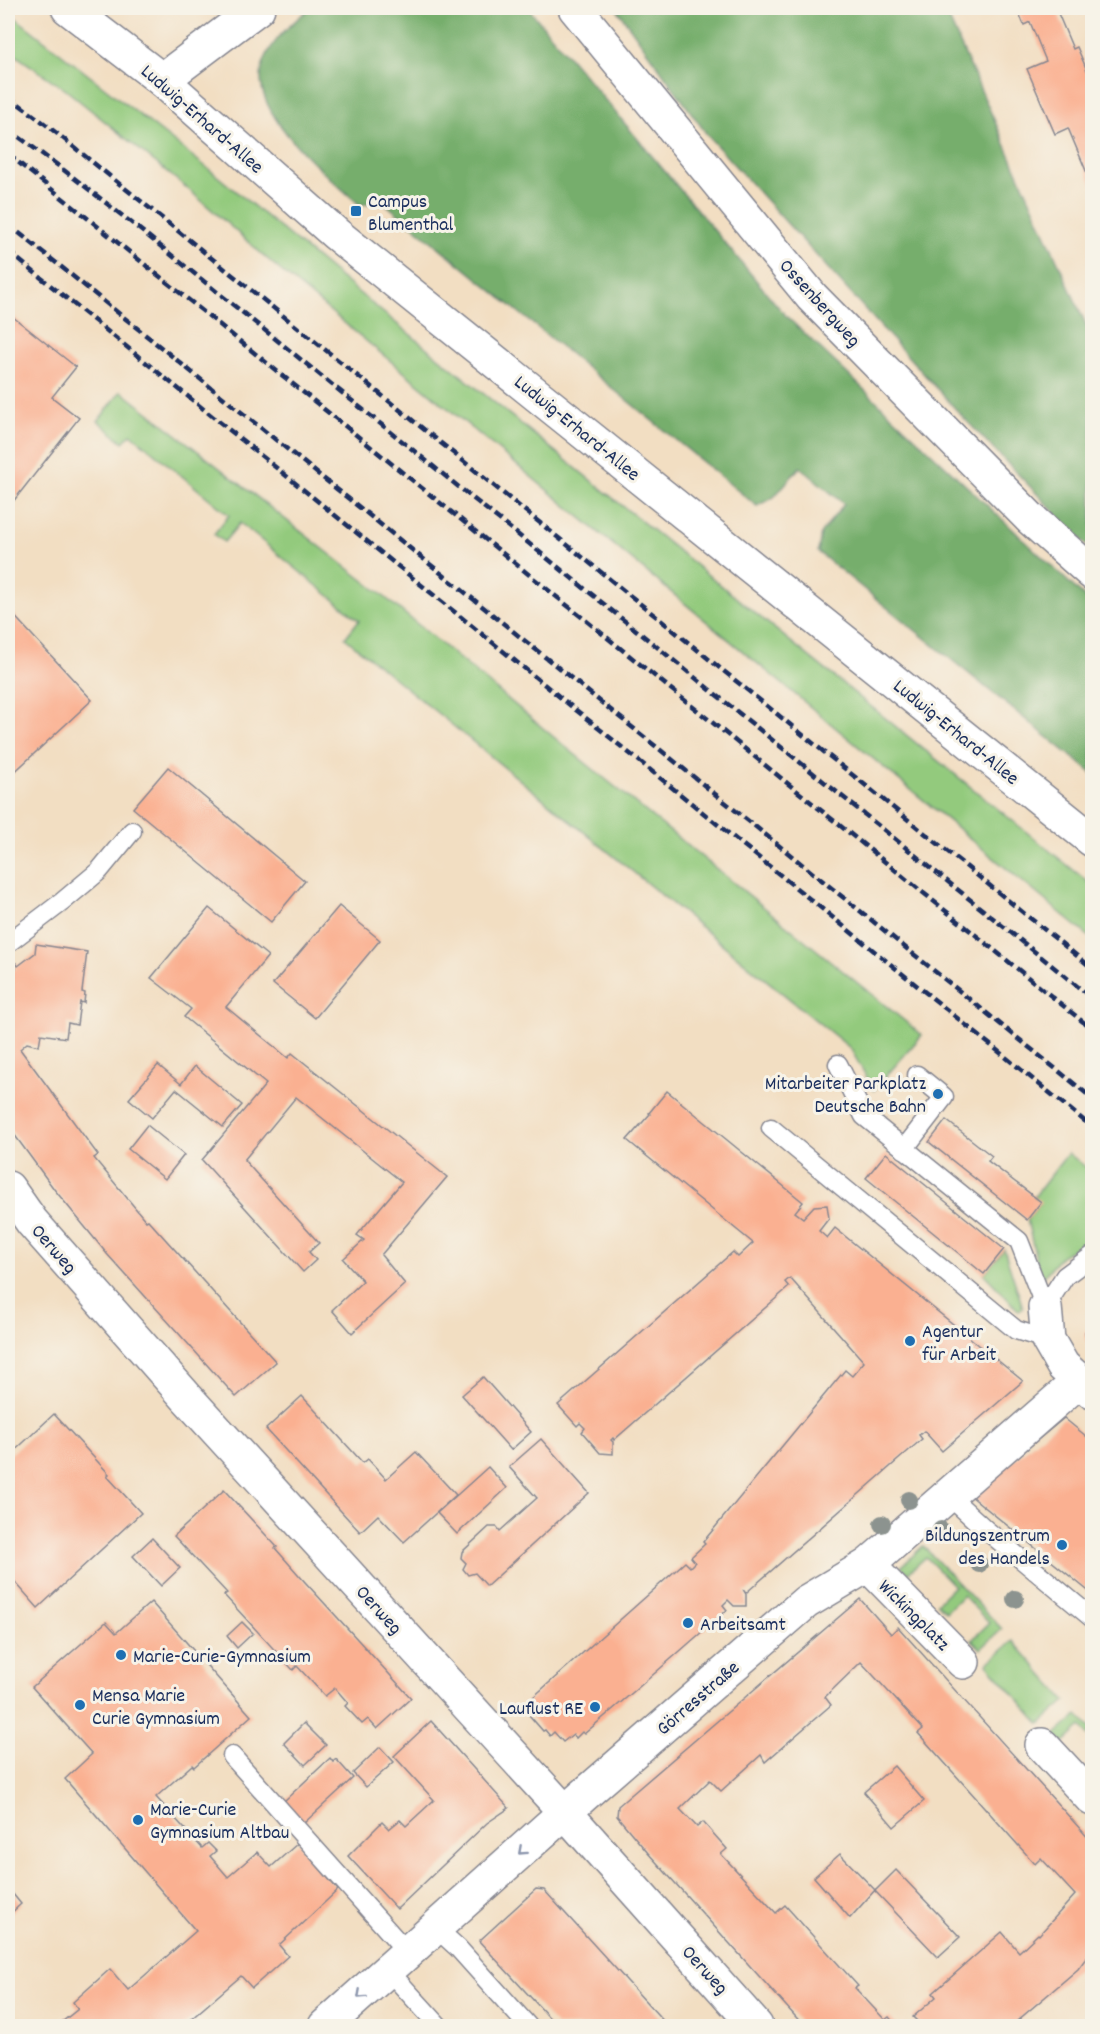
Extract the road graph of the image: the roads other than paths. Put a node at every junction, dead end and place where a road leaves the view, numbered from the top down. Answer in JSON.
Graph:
{"nodes":[{"id":1,"x":68,"y":8,"type":"edge"},
{"id":2,"x":258,"y":8,"type":"edge"},
{"id":3,"x":575,"y":8,"type":"edge"},
{"id":4,"x":162,"y":80,"type":"junction"},
{"id":5,"x":1092,"y":573,"type":"edge"},
{"id":6,"x":132,"y":831,"type":"dead end"},
{"id":7,"x":1092,"y":840,"type":"edge"},
{"id":8,"x":8,"y":943,"type":"edge"},
{"id":9,"x":838,"y":1064,"type":"dead end"},
{"id":10,"x":917,"y":1075,"type":"dead end"},
{"id":11,"x":771,"y":1128,"type":"dead end"},
{"id":12,"x":904,"y":1149,"type":"junction"},
{"id":13,"x":8,"y":1188,"type":"edge"},
{"id":14,"x":1092,"y":1256,"type":"edge"},
{"id":15,"x":1045,"y":1307,"type":"junction"},
{"id":16,"x":1048,"y":1340,"type":"junction"},
{"id":17,"x":1086,"y":1387,"type":"edge"},
{"id":18,"x":949,"y":1496,"type":"junction"},
{"id":19,"x":868,"y":1565,"type":"junction"},
{"id":20,"x":1092,"y":1618,"type":"edge"},
{"id":21,"x":963,"y":1662,"type":"dead end"},
{"id":22,"x":1042,"y":1745,"type":"dead end"},
{"id":23,"x":231,"y":1756,"type":"dead end"},
{"id":24,"x":1092,"y":1799,"type":"edge"},
{"id":25,"x":565,"y":1812,"type":"junction"},
{"id":26,"x":436,"y":1928,"type":"junction"},
{"id":27,"x":398,"y":1961,"type":"junction"},
{"id":28,"x":325,"y":2026,"type":"edge"},
{"id":29,"x":439,"y":2026,"type":"edge"},
{"id":30,"x":528,"y":2026,"type":"edge"},
{"id":31,"x":756,"y":2026,"type":"edge"}],
"edges":[{"from":1,"to":4,"type":"main road","name":"Ludwig-Erhard-Allee"},
{"from":2,"to":4,"type":"main road"},
{"from":3,"to":5,"type":"main road","name":"Ossenbergweg"},
{"from":4,"to":7,"type":"main road","name":"Ludwig-Erhard-Allee"},
{"from":6,"to":8,"type":"lane"},
{"from":9,"to":12,"type":"lane"},
{"from":10,"to":12,"type":"lane"},
{"from":11,"to":16,"type":"lane"},
{"from":12,"to":15,"type":"lane"},
{"from":13,"to":25,"type":"main road","name":"Oerweg"},
{"from":14,"to":15,"type":"lane"},
{"from":15,"to":16,"type":"main road"},
{"from":16,"to":17,"type":"main road"},
{"from":17,"to":18,"type":"main road","name":"Görresstraße"},
{"from":18,"to":19,"type":"main road","name":"Görresstraße"},
{"from":18,"to":20,"type":"lane"},
{"from":19,"to":21,"type":"main road","name":"Wickingplatz"},
{"from":19,"to":25,"type":"main road","name":"Görresstraße"},
{"from":22,"to":24,"type":"main road"},
{"from":23,"to":27,"type":"lane"},
{"from":25,"to":26,"type":"main road","name":"Görresstraße","one_way":true},
{"from":25,"to":31,"type":"main road","name":"Oerweg"},
{"from":26,"to":27,"type":"main road","name":"Görresstraße"},
{"from":26,"to":30,"type":"lane"},
{"from":27,"to":28,"type":"main road","name":"Görresstraße","one_way":true},
{"from":27,"to":29,"type":"lane"}]}
